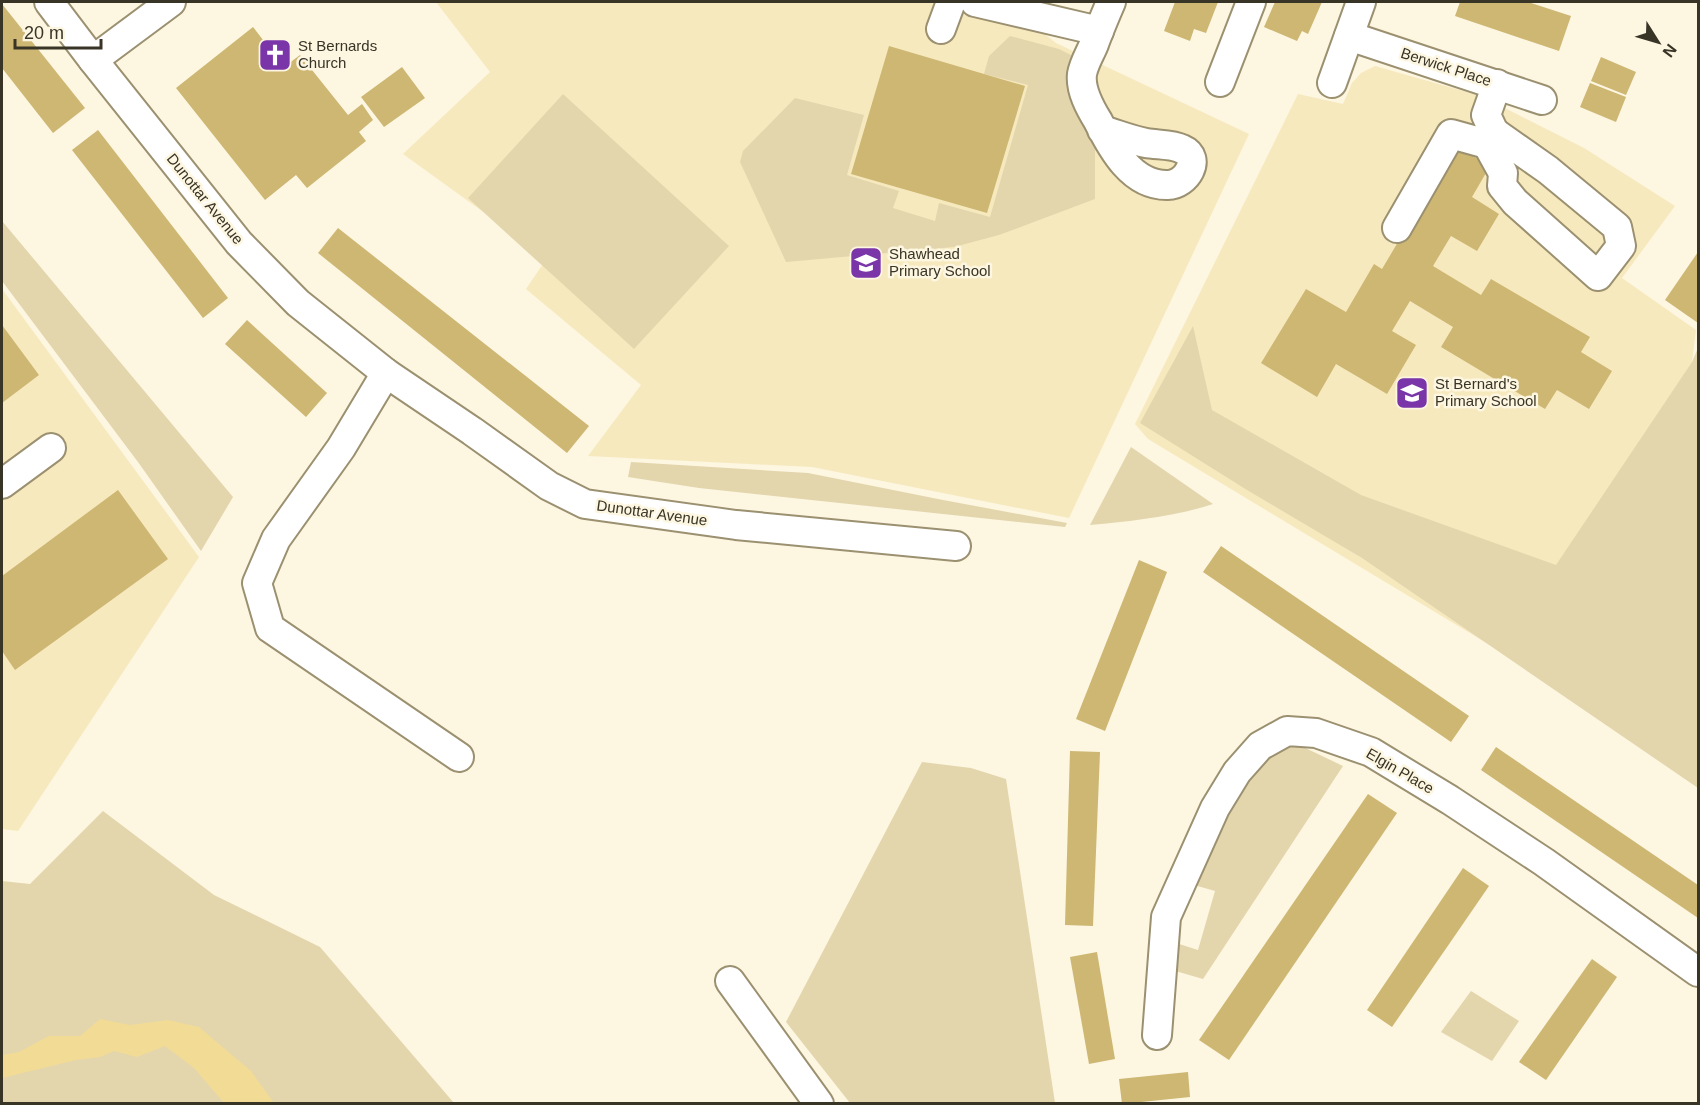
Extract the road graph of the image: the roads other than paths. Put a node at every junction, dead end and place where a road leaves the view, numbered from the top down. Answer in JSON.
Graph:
{"nodes":[{"id":1,"x":49,"y":2,"type":"edge"},
{"id":2,"x":171,"y":2,"type":"edge"},
{"id":3,"x":951,"y":2,"type":"edge"},
{"id":4,"x":975,"y":2,"type":"edge"},
{"id":5,"x":1111,"y":2,"type":"edge"},
{"id":6,"x":1251,"y":2,"type":"edge"},
{"id":7,"x":1361,"y":2,"type":"edge"},
{"id":8,"x":941,"y":29,"type":"dead end"},
{"id":9,"x":1099,"y":31,"type":"junction"},
{"id":10,"x":1349,"y":36,"type":"junction"},
{"id":11,"x":93,"y":60,"type":"junction"},
{"id":12,"x":1220,"y":82,"type":"dead end"},
{"id":13,"x":1332,"y":83,"type":"dead end"},
{"id":14,"x":1497,"y":84,"type":"junction"},
{"id":15,"x":1542,"y":100,"type":"dead end"},
{"id":16,"x":1102,"y":130,"type":"dead end"},
{"id":17,"x":1490,"y":138,"type":"junction"},
{"id":18,"x":1397,"y":228,"type":"dead end"},
{"id":19,"x":386,"y":373,"type":"junction"},
{"id":20,"x":51,"y":448,"type":"dead end"},
{"id":21,"x":2,"y":484,"type":"edge"},
{"id":22,"x":956,"y":546,"type":"dead end"},
{"id":23,"x":459,"y":757,"type":"dead end"},
{"id":24,"x":1698,"y":972,"type":"edge"},
{"id":25,"x":730,"y":981,"type":"dead end"},
{"id":26,"x":1157,"y":1035,"type":"dead end"},
{"id":27,"x":819,"y":1104,"type":"edge"}],
"edges":[{"from":1,"to":11,"type":"street","name":"Dunottar Avenue"},
{"from":2,"to":11,"type":"street"},
{"from":3,"to":8,"type":"street"},
{"from":4,"to":9,"type":"street"},
{"from":5,"to":9,"type":"street"},
{"from":6,"to":12,"type":"street"},
{"from":7,"to":10,"type":"street"},
{"from":9,"to":16,"type":"street"},
{"from":10,"to":13,"type":"street"},
{"from":10,"to":14,"type":"street","name":"Berwick Place"},
{"from":11,"to":19,"type":"street","name":"Dunottar Avenue"},
{"from":14,"to":15,"type":"street","name":"Berwick Place"},
{"from":14,"to":17,"type":"street"},
{"from":17,"to":17,"type":"street"},
{"from":17,"to":18,"type":"street"},
{"from":19,"to":22,"type":"street","name":"Dunottar Avenue"},
{"from":19,"to":23,"type":"street"},
{"from":20,"to":21,"type":"street"},
{"from":24,"to":26,"type":"street","name":"Elgin Place"},
{"from":25,"to":27,"type":"street"}]}
